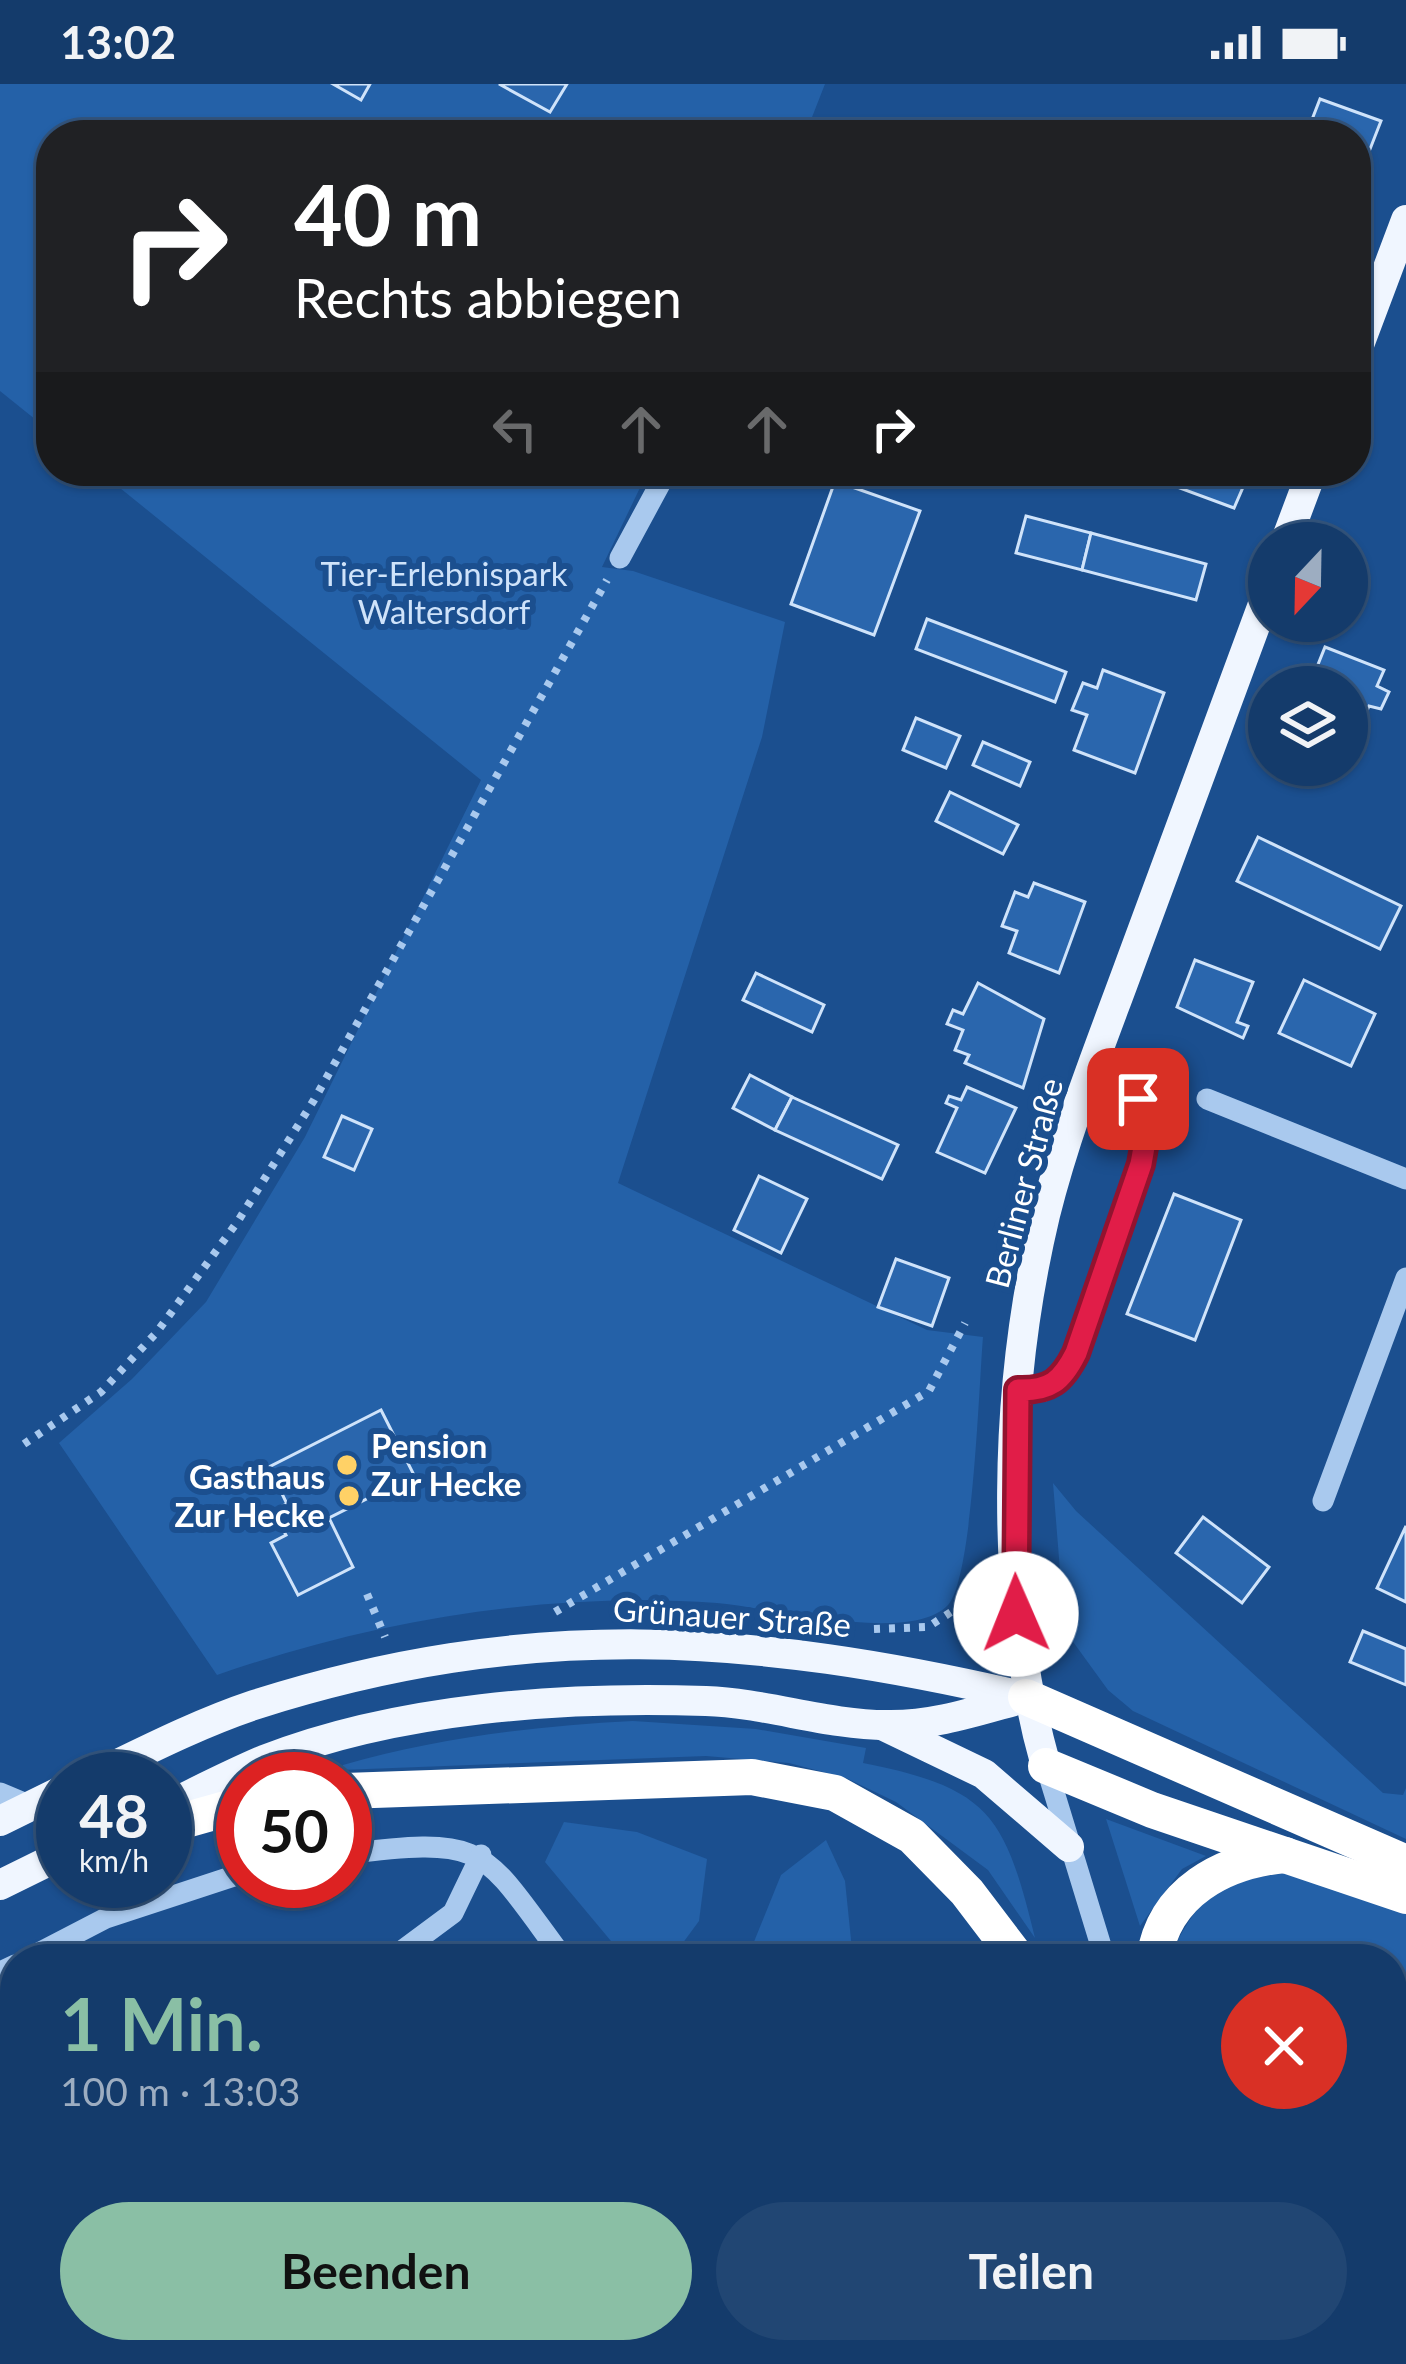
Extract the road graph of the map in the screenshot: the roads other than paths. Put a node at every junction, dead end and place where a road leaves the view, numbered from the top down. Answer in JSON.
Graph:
{"nodes":[{"id":1,"x":1406,"y":220,"type":"edge"},
{"id":2,"x":1371,"y":313,"type":"edge"},
{"id":3,"x":659,"y":486,"type":"edge"},
{"id":4,"x":1307,"y":486,"type":"edge"},
{"id":5,"x":1294,"y":522,"type":"edge"},
{"id":6,"x":620,"y":558,"type":"road end"},
{"id":7,"x":1249,"y":642,"type":"edge"},
{"id":8,"x":1091,"y":1072,"type":"junction"},
{"id":9,"x":1207,"y":1100,"type":"dead end"},
{"id":10,"x":1406,"y":1179,"type":"edge"},
{"id":11,"x":1406,"y":1278,"type":"edge"},
{"id":12,"x":1018,"y":1390,"type":"junction"},
{"id":13,"x":1324,"y":1501,"type":"dead end"},
{"id":14,"x":1026,"y":1697,"type":"junction"},
{"id":15,"x":882,"y":1726,"type":"junction"},
{"id":16,"x":147,"y":1752,"type":"edge"},
{"id":17,"x":1046,"y":1766,"type":"junction"},
{"id":18,"x":372,"y":1790,"type":"edge"},
{"id":19,"x":0,"y":1793,"type":"edge"},
{"id":20,"x":192,"y":1794,"type":"edge"},
{"id":21,"x":36,"y":1804,"type":"edge"},
{"id":22,"x":31,"y":1806,"type":"junction"},
{"id":23,"x":0,"y":1821,"type":"edge"},
{"id":24,"x":1069,"y":1847,"type":"junction"},
{"id":25,"x":372,"y":1851,"type":"edge"},
{"id":26,"x":481,"y":1855,"type":"junction"},
{"id":27,"x":1289,"y":1855,"type":"junction"},
{"id":28,"x":1406,"y":1863,"type":"edge"},
{"id":29,"x":36,"y":1867,"type":"edge"},
{"id":30,"x":216,"y":1882,"type":"edge"},
{"id":31,"x":0,"y":1885,"type":"edge"},
{"id":32,"x":1406,"y":1896,"type":"edge"},
{"id":33,"x":56,"y":1944,"type":"edge"},
{"id":34,"x":411,"y":1944,"type":"edge"},
{"id":35,"x":553,"y":1944,"type":"edge"},
{"id":36,"x":1007,"y":1944,"type":"edge"},
{"id":37,"x":1101,"y":1944,"type":"edge"},
{"id":38,"x":1159,"y":1944,"type":"edge"}],
"edges":[{"from":1,"to":2,"type":"main road"},
{"from":3,"to":6,"type":"street"},
{"from":4,"to":5,"type":"main road"},
{"from":7,"to":8,"type":"main road","name":"Berliner Straße"},
{"from":8,"to":12,"type":"main road","name":"Berliner Straße"},
{"from":8,"to":12,"type":"street"},
{"from":9,"to":10,"type":"street"},
{"from":11,"to":13,"type":"street"},
{"from":12,"to":14,"type":"main road","name":"Berliner Straße"},
{"from":14,"to":15,"type":"main road"},
{"from":14,"to":16,"type":"main road","name":"Grünauer Straße"},
{"from":14,"to":17,"type":"main road","name":"Berliner Straße"},
{"from":14,"to":28,"type":"highway"},
{"from":15,"to":20,"type":"main road"},
{"from":15,"to":24,"type":"main road"},
{"from":17,"to":24,"type":"street","name":"Berliner Straße"},
{"from":17,"to":27,"type":"highway"},
{"from":18,"to":36,"type":"highway"},
{"from":19,"to":22,"type":"street"},
{"from":21,"to":22,"type":"main road"},
{"from":22,"to":23,"type":"main road"},
{"from":24,"to":37,"type":"street","name":"Berliner Straße"},
{"from":25,"to":26,"type":"street"},
{"from":26,"to":34,"type":"street"},
{"from":26,"to":35,"type":"street"},
{"from":27,"to":32,"type":"highway"},
{"from":27,"to":38,"type":"highway"},
{"from":29,"to":31,"type":"main road"},
{"from":30,"to":33,"type":"street"}]}
